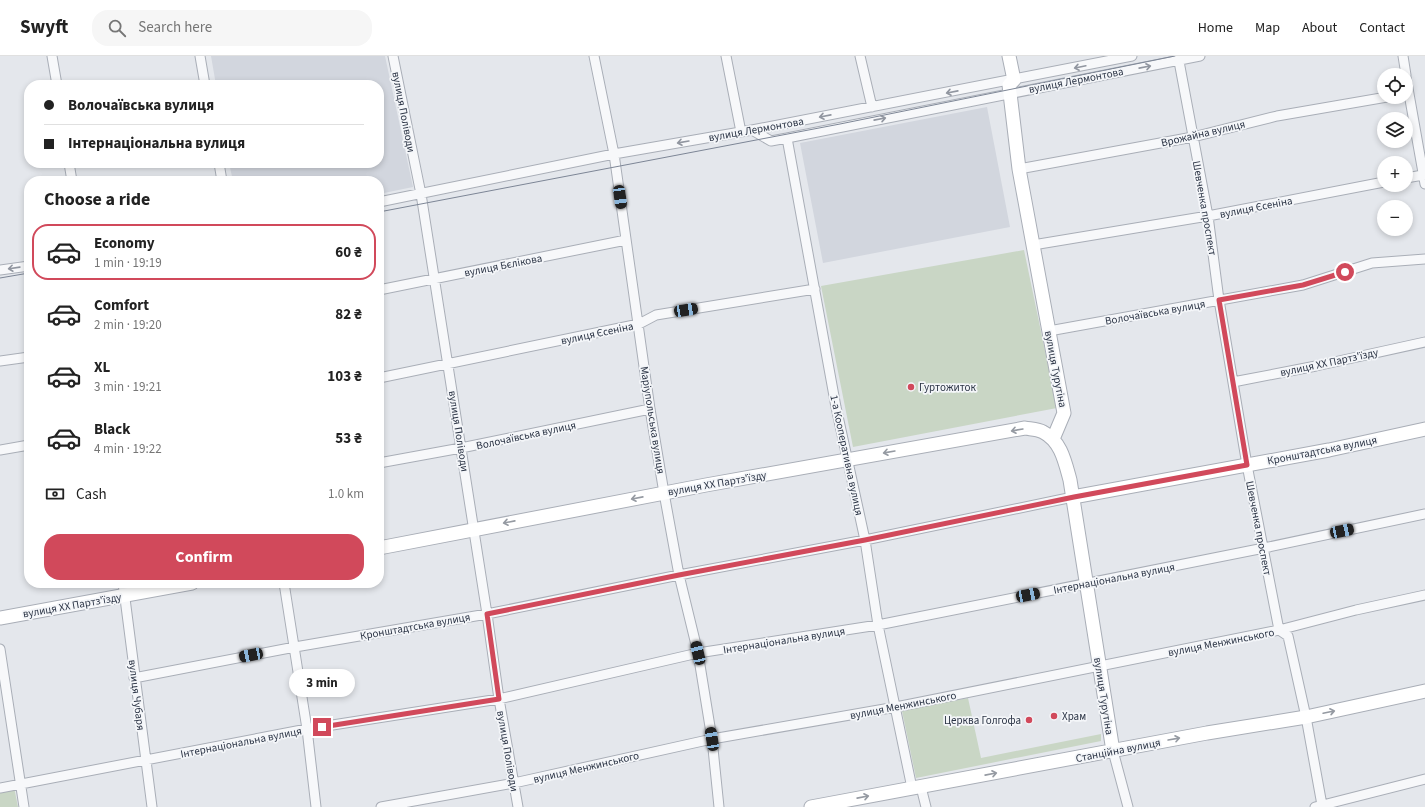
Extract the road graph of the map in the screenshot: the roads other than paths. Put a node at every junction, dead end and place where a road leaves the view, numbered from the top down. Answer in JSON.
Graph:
{"nodes":[{"id":1,"x":52,"y":56,"type":"edge"},
{"id":2,"x":200,"y":56,"type":"edge"},
{"id":3,"x":393,"y":56,"type":"edge"},
{"id":4,"x":594,"y":56,"type":"edge"},
{"id":5,"x":726,"y":56,"type":"edge"},
{"id":6,"x":860,"y":56,"type":"edge"},
{"id":7,"x":1009,"y":56,"type":"edge"},
{"id":8,"x":1132,"y":56,"type":"edge"},
{"id":9,"x":1200,"y":56,"type":"edge"},
{"id":10,"x":1403,"y":56,"type":"edge"},
{"id":11,"x":1178,"y":58,"type":"edge"},
{"id":12,"x":1405,"y":68,"type":"edge"},
{"id":13,"x":55,"y":80,"type":"edge"},
{"id":14,"x":204,"y":80,"type":"edge"},
{"id":15,"x":1014,"y":80,"type":"junction"},
{"id":16,"x":1010,"y":94,"type":"junction"},
{"id":17,"x":1377,"y":99,"type":"edge"},
{"id":18,"x":1409,"y":104,"type":"edge"},
{"id":19,"x":872,"y":107,"type":"junction"},
{"id":20,"x":752,"y":130,"type":"junction"},
{"id":21,"x":741,"y":132,"type":"junction"},
{"id":22,"x":1192,"y":137,"type":"junction"},
{"id":23,"x":787,"y":138,"type":"junction"},
{"id":24,"x":614,"y":154,"type":"junction"},
{"id":25,"x":1019,"y":170,"type":"junction"},
{"id":26,"x":1413,"y":178,"type":"edge"},
{"id":27,"x":1424,"y":179,"type":"edge"},
{"id":28,"x":1377,"y":183,"type":"edge"},
{"id":29,"x":421,"y":194,"type":"junction"},
{"id":30,"x":384,"y":201,"type":"edge"},
{"id":31,"x":1208,"y":216,"type":"junction"},
{"id":32,"x":626,"y":240,"type":"junction"},
{"id":33,"x":1033,"y":246,"type":"junction"},
{"id":34,"x":1425,"y":259,"type":"edge"},
{"id":35,"x":24,"y":267,"type":"edge"},
{"id":36,"x":0,"y":270,"type":"edge"},
{"id":37,"x":435,"y":279,"type":"junction"},
{"id":38,"x":384,"y":289,"type":"edge"},
{"id":39,"x":815,"y":289,"type":"junction"},
{"id":40,"x":1219,"y":300,"type":"junction"},
{"id":41,"x":639,"y":324,"type":"junction"},
{"id":42,"x":1049,"y":331,"type":"junction"},
{"id":43,"x":1425,"y":342,"type":"edge"},
{"id":44,"x":24,"y":357,"type":"edge"},
{"id":45,"x":0,"y":361,"type":"edge"},
{"id":46,"x":448,"y":364,"type":"junction"},
{"id":47,"x":384,"y":377,"type":"edge"},
{"id":48,"x":1233,"y":382,"type":"junction"},
{"id":49,"x":650,"y":409,"type":"junction"},
{"id":50,"x":1425,"y":429,"type":"edge"},
{"id":51,"x":1053,"y":438,"type":"junction"},
{"id":52,"x":24,"y":446,"type":"edge"},
{"id":53,"x":461,"y":448,"type":"junction"},
{"id":54,"x":0,"y":450,"type":"edge"},
{"id":55,"x":848,"y":459,"type":"junction"},
{"id":56,"x":384,"y":462,"type":"edge"},
{"id":57,"x":1247,"y":465,"type":"junction"},
{"id":58,"x":664,"y":493,"type":"junction"},
{"id":59,"x":1074,"y":497,"type":"junction"},
{"id":60,"x":1425,"y":514,"type":"edge"},
{"id":61,"x":474,"y":529,"type":"junction"},
{"id":62,"x":865,"y":540,"type":"junction"},
{"id":63,"x":384,"y":547,"type":"edge"},
{"id":64,"x":1264,"y":548,"type":"junction"},
{"id":65,"x":679,"y":575,"type":"junction"},
{"id":66,"x":1087,"y":584,"type":"junction"},
{"id":67,"x":135,"y":588,"type":"edge"},
{"id":68,"x":285,"y":588,"type":"edge"},
{"id":69,"x":124,"y":589,"type":"edge"},
{"id":70,"x":1425,"y":595,"type":"edge"},
{"id":71,"x":487,"y":614,"type":"junction"},
{"id":72,"x":0,"y":618,"type":"edge"},
{"id":73,"x":878,"y":625,"type":"junction"},
{"id":74,"x":1279,"y":630,"type":"junction"},
{"id":75,"x":295,"y":647,"type":"junction"},
{"id":76,"x":0,"y":649,"type":"edge"},
{"id":77,"x":698,"y":653,"type":"junction"},
{"id":78,"x":1099,"y":666,"type":"junction"},
{"id":79,"x":134,"y":678,"type":"junction"},
{"id":80,"x":1425,"y":691,"type":"edge"},
{"id":81,"x":499,"y":699,"type":"junction"},
{"id":82,"x":896,"y":707,"type":"junction"},
{"id":83,"x":1306,"y":717,"type":"junction"},
{"id":84,"x":307,"y":729,"type":"junction"},
{"id":85,"x":712,"y":739,"type":"junction"},
{"id":86,"x":1113,"y":750,"type":"junction"},
{"id":87,"x":145,"y":760,"type":"junction"},
{"id":88,"x":1425,"y":779,"type":"edge"},
{"id":89,"x":514,"y":783,"type":"junction"},
{"id":90,"x":19,"y":784,"type":"junction"},
{"id":91,"x":917,"y":787,"type":"junction"},
{"id":92,"x":0,"y":788,"type":"edge"},
{"id":93,"x":1318,"y":806,"type":"edge"},
{"id":94,"x":24,"y":807,"type":"edge"},
{"id":95,"x":152,"y":807,"type":"edge"},
{"id":96,"x":316,"y":807,"type":"edge"},
{"id":97,"x":380,"y":807,"type":"edge"},
{"id":98,"x":518,"y":807,"type":"edge"},
{"id":99,"x":719,"y":807,"type":"edge"},
{"id":100,"x":811,"y":807,"type":"edge"},
{"id":101,"x":926,"y":807,"type":"edge"},
{"id":102,"x":1128,"y":807,"type":"edge"}],
"edges":[{"from":1,"to":13,"type":"street"},
{"from":2,"to":14,"type":"street"},
{"from":3,"to":29,"type":"street","name":"вулиця Поліводи"},
{"from":4,"to":24,"type":"street","name":"Маріупольська вулиця"},
{"from":5,"to":21,"type":"street"},
{"from":6,"to":19,"type":"street"},
{"from":7,"to":15,"type":"street","name":"вулиця Турутіна"},
{"from":8,"to":15,"type":"street","name":"вулиця Лермонтова","one_way":true},
{"from":9,"to":11,"type":"street","name":"вулиця Лермонтова"},
{"from":10,"to":12,"type":"street"},
{"from":16,"to":11,"type":"street","name":"вулиця Лермонтова","one_way":true},
{"from":11,"to":22,"type":"street","name":"Шевченка проспект"},
{"from":15,"to":16,"type":"street","name":"вулиця Турутіна"},
{"from":15,"to":19,"type":"street","name":"вулиця Лермонтова","one_way":true},
{"from":23,"to":16,"type":"street","name":"вулиця Лермонтова","one_way":true},
{"from":16,"to":25,"type":"street","name":"вулиця Турутіна"},
{"from":17,"to":22,"type":"street","name":"Врожайна вулиця"},
{"from":18,"to":27,"type":"street"},
{"from":19,"to":20,"type":"street","name":"вулиця Лермонтова","one_way":true},
{"from":20,"to":21,"type":"street","name":"вулиця Лермонтова"},
{"from":20,"to":23,"type":"street"},
{"from":21,"to":24,"type":"street","name":"вулиця Лермонтова","one_way":true},
{"from":22,"to":25,"type":"street","name":"Врожайна вулиця"},
{"from":22,"to":31,"type":"street","name":"Шевченка проспект"},
{"from":23,"to":39,"type":"street","name":"1-а Кооперативна вулиця"},
{"from":24,"to":29,"type":"street","name":"вулиця Лермонтова"},
{"from":24,"to":32,"type":"street","name":"Маріупольська вулиця"},
{"from":25,"to":33,"type":"street","name":"вулиця Турутіна"},
{"from":26,"to":27,"type":"street"},
{"from":28,"to":31,"type":"street","name":"вулиця Єсеніна"},
{"from":29,"to":30,"type":"street","name":"вулиця Лермонтова"},
{"from":29,"to":37,"type":"street","name":"вулиця Поліводи"},
{"from":31,"to":33,"type":"street","name":"вулиця Єсеніна"},
{"from":31,"to":40,"type":"street","name":"Шевченка проспект"},
{"from":32,"to":37,"type":"street","name":"вулиця Бєлікова"},
{"from":32,"to":41,"type":"street","name":"Маріупольська вулиця"},
{"from":33,"to":42,"type":"street","name":"вулиця Турутіна"},
{"from":34,"to":40,"type":"street","name":"Волочаївська вулиця"},
{"from":35,"to":36,"type":"street","one_way":true},
{"from":37,"to":38,"type":"street","name":"вулиця Бєлікова"},
{"from":37,"to":46,"type":"street","name":"вулиця Поліводи"},
{"from":39,"to":41,"type":"street","name":"вулиця Єсеніна"},
{"from":39,"to":55,"type":"street","name":"1-а Кооперативна вулиця"},
{"from":40,"to":42,"type":"street","name":"Волочаївська вулиця"},
{"from":40,"to":48,"type":"street","name":"Шевченка проспект"},
{"from":41,"to":46,"type":"street","name":"вулиця Єсеніна"},
{"from":41,"to":49,"type":"street","name":"Маріупольська вулиця"},
{"from":42,"to":51,"type":"street","name":"вулиця Турутіна"},
{"from":43,"to":48,"type":"street","name":"вулиця XX Партз'їзду"},
{"from":44,"to":45,"type":"street"},
{"from":46,"to":47,"type":"street","name":"вулиця Єсеніна"},
{"from":46,"to":53,"type":"street","name":"вулиця Поліводи"},
{"from":48,"to":57,"type":"street","name":"Шевченка проспект"},
{"from":49,"to":53,"type":"street","name":"Волочаївська вулиця"},
{"from":49,"to":58,"type":"street","name":"Маріупольська вулиця"},
{"from":50,"to":57,"type":"street","name":"Кронштадтська вулиця"},
{"from":51,"to":55,"type":"street","name":"вулиця XX Партз'їзду","one_way":true},
{"from":51,"to":59,"type":"street","name":"вулиця Турутіна"},
{"from":52,"to":54,"type":"street"},
{"from":53,"to":56,"type":"street","name":"Волочаївська вулиця"},
{"from":53,"to":61,"type":"street","name":"вулиця Поліводи"},
{"from":55,"to":58,"type":"street","name":"вулиця XX Партз'їзду"},
{"from":55,"to":62,"type":"street","name":"1-а Кооперативна вулиця"},
{"from":57,"to":59,"type":"street","name":"Кронштадтська вулиця"},
{"from":57,"to":64,"type":"street","name":"Шевченка проспект"},
{"from":58,"to":61,"type":"street","name":"вулиця XX Партз'їзду","one_way":true},
{"from":58,"to":65,"type":"street","name":"Маріупольська вулиця"},
{"from":59,"to":62,"type":"street","name":"Кронштадтська вулиця"},
{"from":59,"to":66,"type":"street","name":"вулиця Турутіна"},
{"from":60,"to":64,"type":"street","name":"Інтернаціональна вулиця"},
{"from":61,"to":63,"type":"street","name":"вулиця XX Партз'їзду"},
{"from":61,"to":71,"type":"street","name":"вулиця Поліводи"},
{"from":62,"to":65,"type":"street","name":"Кронштадтська вулиця"},
{"from":62,"to":73,"type":"street","name":"1-а Кооперативна вулиця"},
{"from":64,"to":66,"type":"street","name":"Інтернаціональна вулиця"},
{"from":64,"to":74,"type":"street","name":"Шевченка проспект"},
{"from":65,"to":71,"type":"street","name":"Кронштадтська вулиця"},
{"from":65,"to":77,"type":"street","name":"Маріупольська вулиця"},
{"from":66,"to":73,"type":"street","name":"Інтернаціональна вулиця"},
{"from":66,"to":78,"type":"street","name":"вулиця Турутіна"},
{"from":67,"to":69,"type":"street","name":"вулиця XX Партз'їзду"},
{"from":68,"to":75,"type":"street"},
{"from":69,"to":72,"type":"street","name":"вулиця XX Партз'їзду"},
{"from":69,"to":79,"type":"street","name":"вулиця Чубаря"},
{"from":70,"to":74,"type":"street","name":"вулиця Менжинського"},
{"from":71,"to":75,"type":"street","name":"Кронштадтська вулиця"},
{"from":71,"to":81,"type":"street","name":"вулиця Поліводи"},
{"from":73,"to":77,"type":"street","name":"Інтернаціональна вулиця"},
{"from":73,"to":82,"type":"street","name":"1-а Кооперативна вулиця"},
{"from":74,"to":78,"type":"street","name":"вулиця Менжинського"},
{"from":74,"to":83,"type":"street","name":"Шевченка проспект"},
{"from":75,"to":79,"type":"street","name":"Кронштадтська вулиця"},
{"from":75,"to":84,"type":"street"},
{"from":76,"to":90,"type":"street"},
{"from":77,"to":81,"type":"street","name":"Інтернаціональна вулиця"},
{"from":77,"to":85,"type":"street","name":"Маріупольська вулиця"},
{"from":78,"to":82,"type":"street","name":"вулиця Менжинського"},
{"from":78,"to":86,"type":"street","name":"вулиця Турутіна"},
{"from":79,"to":87,"type":"street","name":"вулиця Чубаря"},
{"from":83,"to":80,"type":"street","name":"Станційна вулиця","one_way":true},
{"from":81,"to":84,"type":"street","name":"Інтернаціональна вулиця"},
{"from":81,"to":89,"type":"street","name":"вулиця Поліводи"},
{"from":82,"to":85,"type":"street","name":"вулиця Менжинського"},
{"from":82,"to":91,"type":"street","name":"1-а Кооперативна вулиця"},
{"from":86,"to":83,"type":"street","name":"Станційна вулиця","one_way":true},
{"from":83,"to":93,"type":"street","name":"Шевченка проспект"},
{"from":84,"to":87,"type":"street","name":"Інтернаціональна вулиця"},
{"from":84,"to":96,"type":"street"},
{"from":85,"to":89,"type":"street","name":"вулиця Менжинського"},
{"from":85,"to":99,"type":"street","name":"Маріупольська вулиця"},
{"from":91,"to":86,"type":"street","name":"Станційна вулиця","one_way":true},
{"from":86,"to":102,"type":"street"},
{"from":87,"to":90,"type":"street","name":"Інтернаціональна вулиця"},
{"from":87,"to":95,"type":"street","name":"вулиця Чубаря"},
{"from":88,"to":93,"type":"street"},
{"from":89,"to":97,"type":"street","name":"вулиця Менжинського"},
{"from":89,"to":98,"type":"street","name":"вулиця Поліводи"},
{"from":90,"to":92,"type":"street","name":"Інтернаціональна вулиця"},
{"from":90,"to":94,"type":"street"},
{"from":100,"to":91,"type":"street","name":"Станційна вулиця","one_way":true},
{"from":91,"to":101,"type":"street","name":"1-а Кооперативна вулиця"}]}
